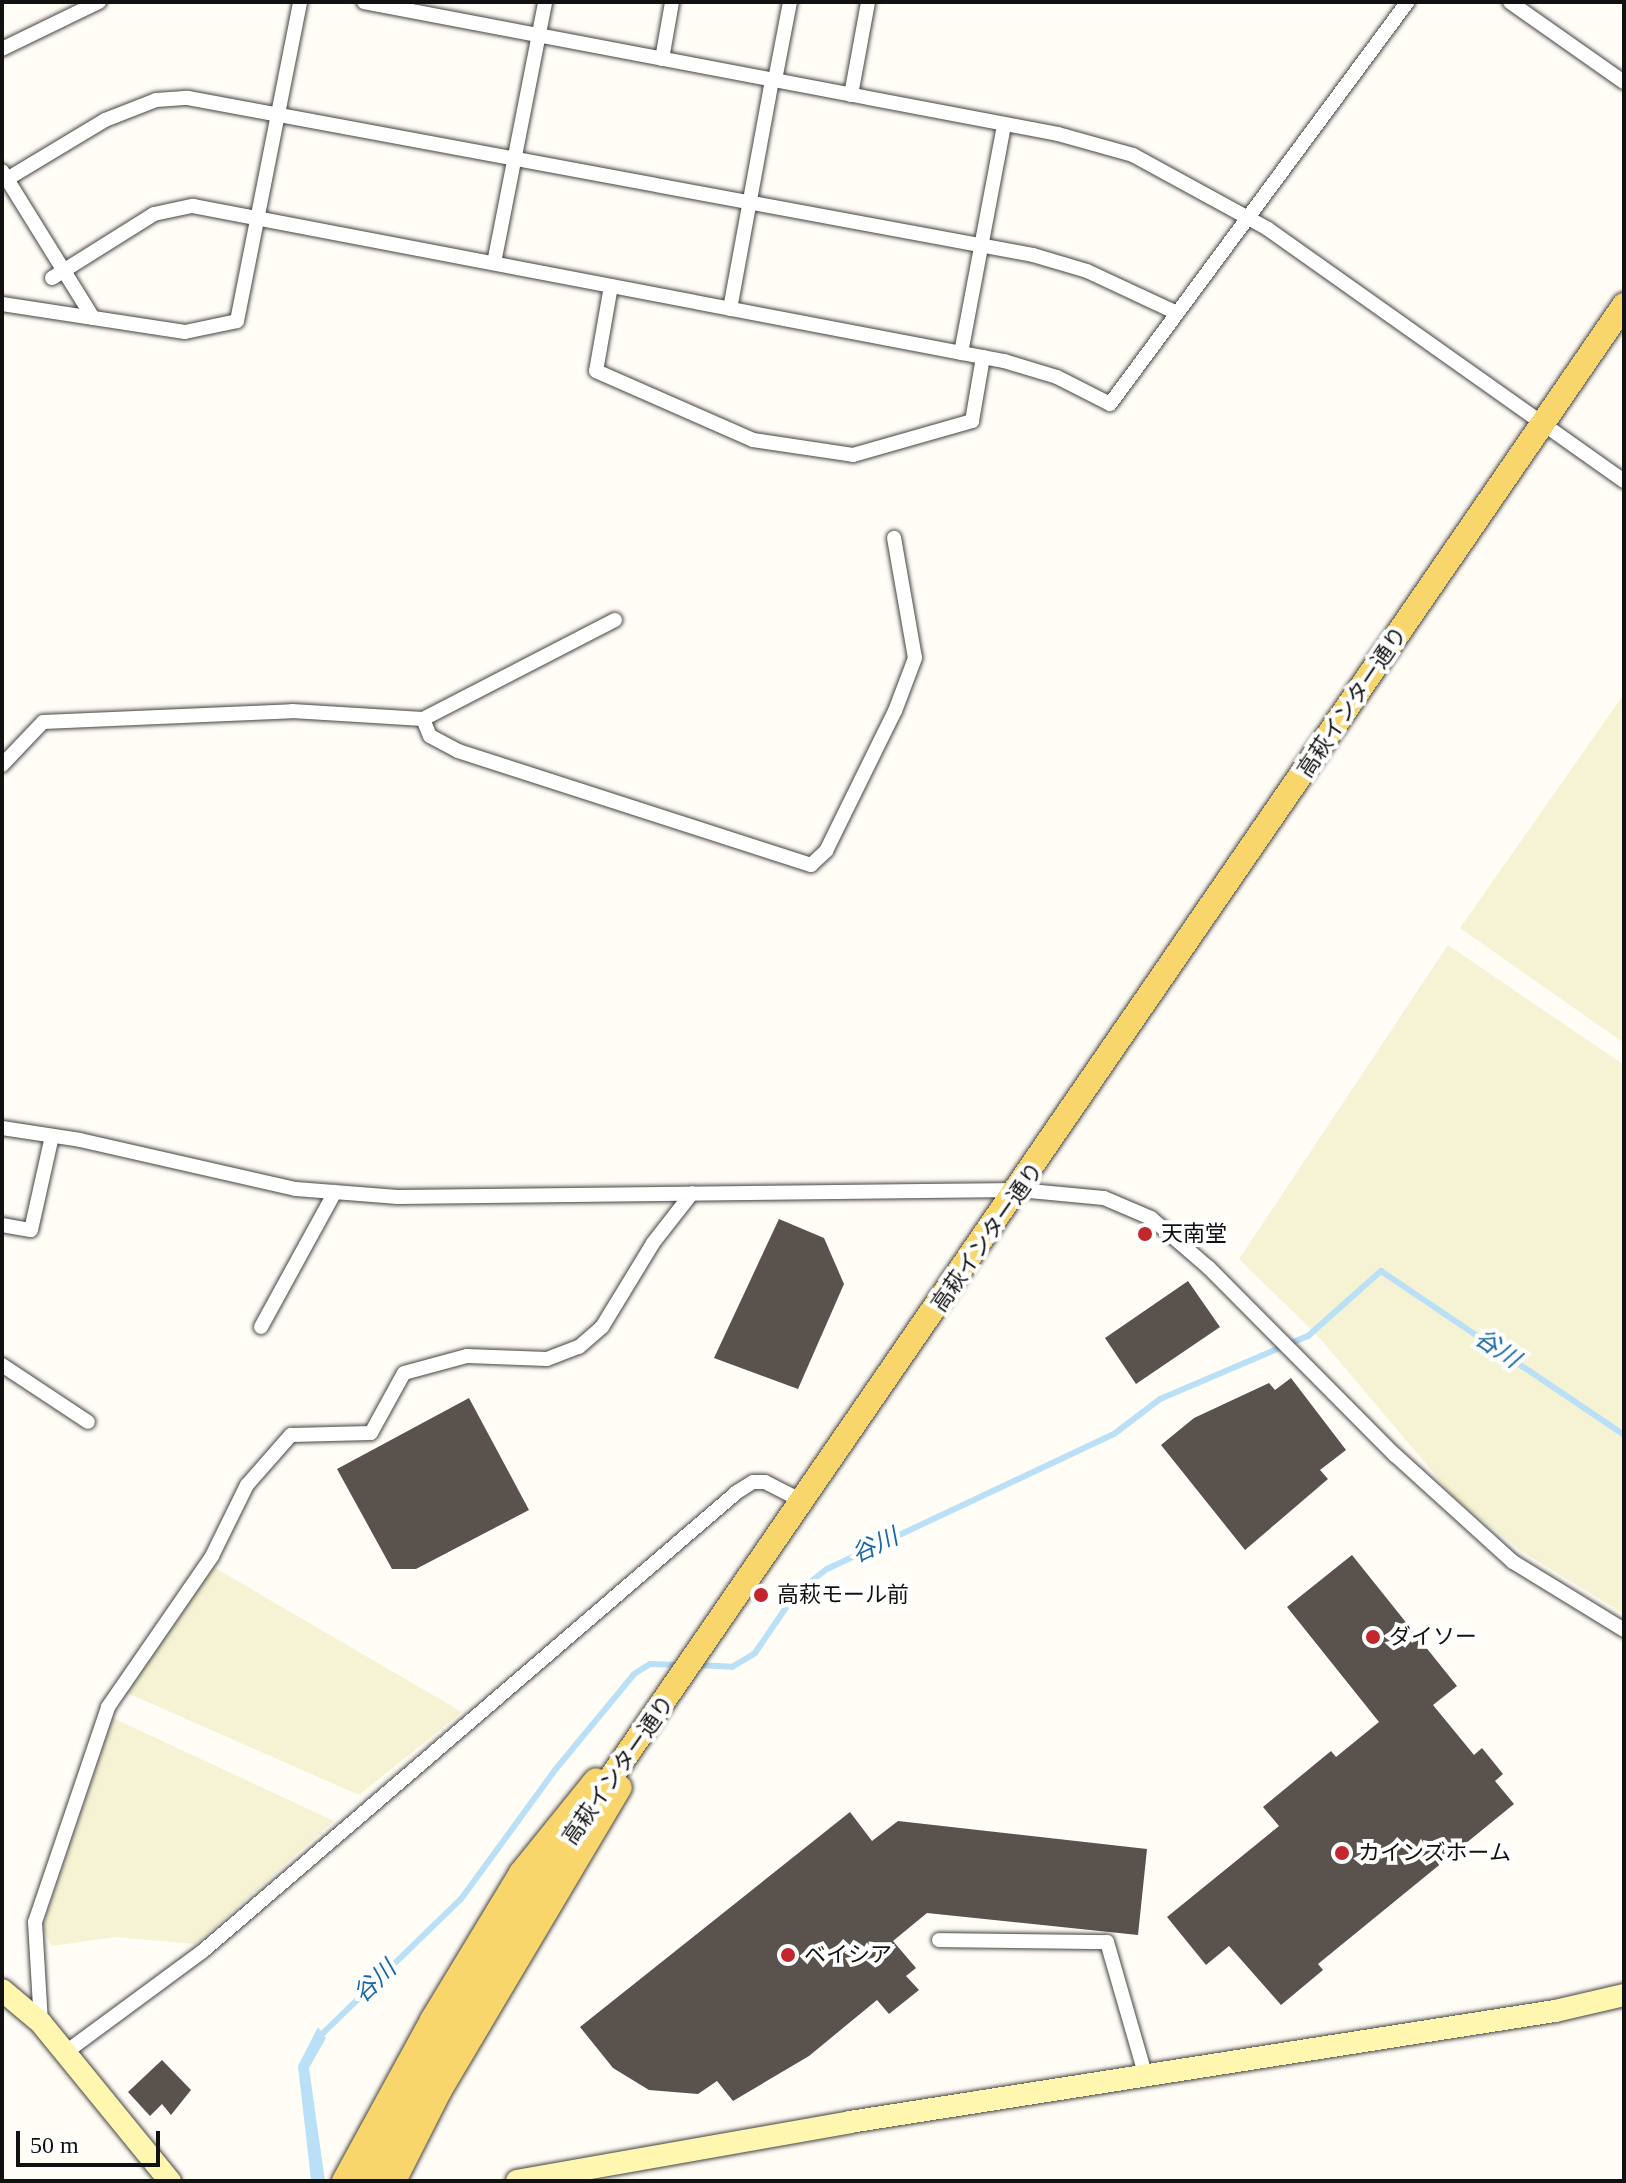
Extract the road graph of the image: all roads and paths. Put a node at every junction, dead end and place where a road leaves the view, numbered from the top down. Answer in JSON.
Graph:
{"nodes":[{"id":1,"x":99,"y":2,"type":"edge"},
{"id":2,"x":300,"y":2,"type":"edge"},
{"id":3,"x":364,"y":2,"type":"edge"},
{"id":4,"x":545,"y":2,"type":"edge"},
{"id":5,"x":672,"y":2,"type":"edge"},
{"id":6,"x":790,"y":2,"type":"edge"},
{"id":7,"x":868,"y":2,"type":"edge"},
{"id":8,"x":1407,"y":2,"type":"edge"},
{"id":9,"x":1510,"y":2,"type":"edge"},
{"id":10,"x":416,"y":7,"type":"edge"},
{"id":11,"x":538,"y":35,"type":"junction"},
{"id":12,"x":2,"y":49,"type":"edge"},
{"id":13,"x":662,"y":59,"type":"junction"},
{"id":14,"x":774,"y":80,"type":"junction"},
{"id":15,"x":1624,"y":82,"type":"edge"},
{"id":16,"x":851,"y":95,"type":"junction"},
{"id":17,"x":278,"y":114,"type":"junction"},
{"id":18,"x":1004,"y":125,"type":"junction"},
{"id":19,"x":514,"y":159,"type":"junction"},
{"id":20,"x":5,"y":175,"type":"edge"},
{"id":21,"x":749,"y":204,"type":"junction"},
{"id":22,"x":1248,"y":217,"type":"junction"},
{"id":23,"x":258,"y":218,"type":"junction"},
{"id":24,"x":983,"y":246,"type":"junction"},
{"id":25,"x":494,"y":263,"type":"junction"},
{"id":26,"x":58,"y":274,"type":"junction"},
{"id":27,"x":611,"y":286,"type":"junction"},
{"id":28,"x":2,"y":304,"type":"edge"},
{"id":29,"x":1624,"y":305,"type":"edge"},
{"id":30,"x":730,"y":309,"type":"junction"},
{"id":31,"x":1177,"y":313,"type":"junction"},
{"id":32,"x":93,"y":318,"type":"junction"},
{"id":33,"x":961,"y":353,"type":"junction"},
{"id":34,"x":983,"y":357,"type":"junction"},
{"id":35,"x":1543,"y":424,"type":"junction"},
{"id":36,"x":1624,"y":481,"type":"edge"},
{"id":37,"x":894,"y":538,"type":"dead end"},
{"id":38,"x":615,"y":620,"type":"dead end"},
{"id":39,"x":423,"y":719,"type":"junction"},
{"id":40,"x":2,"y":765,"type":"edge"},
{"id":41,"x":2,"y":1128,"type":"edge"},
{"id":42,"x":52,"y":1136,"type":"junction"},
{"id":43,"x":1019,"y":1190,"type":"junction"},
{"id":44,"x":335,"y":1192,"type":"junction"},
{"id":45,"x":692,"y":1193,"type":"junction"},
{"id":46,"x":2,"y":1225,"type":"edge"},
{"id":47,"x":261,"y":1327,"type":"dead end"},
{"id":48,"x":2,"y":1365,"type":"edge"},
{"id":49,"x":88,"y":1422,"type":"dead end"},
{"id":50,"x":804,"y":1502,"type":"junction"},
{"id":51,"x":1624,"y":1630,"type":"edge"},
{"id":52,"x":650,"y":1724,"type":"junction"},
{"id":53,"x":939,"y":1940,"type":"dead end"},
{"id":54,"x":2,"y":1990,"type":"edge"},
{"id":55,"x":1624,"y":1995,"type":"edge"},
{"id":56,"x":41,"y":2023,"type":"junction"},
{"id":57,"x":66,"y":2052,"type":"junction"},
{"id":58,"x":1145,"y":2074,"type":"junction"},
{"id":59,"x":170,"y":2181,"type":"edge"},
{"id":60,"x":344,"y":2181,"type":"edge"},
{"id":61,"x":369,"y":2181,"type":"edge"},
{"id":62,"x":394,"y":2181,"type":"edge"},
{"id":63,"x":517,"y":2181,"type":"edge"}],
"edges":[{"from":1,"to":12,"type":"street"},
{"from":2,"to":17,"type":"street"},
{"from":3,"to":10,"type":"street"},
{"from":4,"to":11,"type":"street"},
{"from":5,"to":13,"type":"street"},
{"from":6,"to":14,"type":"street"},
{"from":7,"to":16,"type":"street"},
{"from":8,"to":22,"type":"street"},
{"from":9,"to":15,"type":"street"},
{"from":10,"to":11,"type":"street"},
{"from":11,"to":13,"type":"street"},
{"from":11,"to":19,"type":"street"},
{"from":13,"to":14,"type":"street"},
{"from":14,"to":16,"type":"street"},
{"from":14,"to":21,"type":"street"},
{"from":16,"to":18,"type":"street"},
{"from":17,"to":19,"type":"street"},
{"from":17,"to":20,"type":"street"},
{"from":17,"to":23,"type":"street"},
{"from":18,"to":22,"type":"street"},
{"from":18,"to":24,"type":"street"},
{"from":19,"to":21,"type":"street"},
{"from":19,"to":25,"type":"street"},
{"from":20,"to":26,"type":"street"},
{"from":21,"to":24,"type":"street"},
{"from":21,"to":30,"type":"street"},
{"from":22,"to":31,"type":"street"},
{"from":22,"to":35,"type":"street"},
{"from":23,"to":25,"type":"street"},
{"from":23,"to":26,"type":"street"},
{"from":23,"to":32,"type":"street"},
{"from":24,"to":31,"type":"street"},
{"from":24,"to":33,"type":"street"},
{"from":25,"to":27,"type":"street"},
{"from":26,"to":32,"type":"street"},
{"from":27,"to":30,"type":"street"},
{"from":27,"to":34,"type":"street"},
{"from":28,"to":32,"type":"street"},
{"from":29,"to":35,"type":"main road","name":"高萩インター通り"},
{"from":30,"to":33,"type":"street"},
{"from":31,"to":34,"type":"street"},
{"from":33,"to":34,"type":"street"},
{"from":35,"to":36,"type":"street"},
{"from":35,"to":43,"type":"main road","name":"高萩インター通り"},
{"from":37,"to":39,"type":"street"},
{"from":38,"to":39,"type":"street"},
{"from":39,"to":40,"type":"street"},
{"from":41,"to":42,"type":"street"},
{"from":42,"to":44,"type":"street"},
{"from":42,"to":46,"type":"street"},
{"from":43,"to":45,"type":"street"},
{"from":43,"to":50,"type":"main road","name":"高萩インター通り"},
{"from":43,"to":51,"type":"street"},
{"from":44,"to":45,"type":"street"},
{"from":44,"to":47,"type":"street"},
{"from":45,"to":56,"type":"street"},
{"from":48,"to":49,"type":"street"},
{"from":50,"to":52,"type":"main road","name":"高萩インター通り"},
{"from":50,"to":57,"type":"street"},
{"from":52,"to":60,"type":"main road"},
{"from":52,"to":61,"type":"main road","name":"高萩インター通り"},
{"from":52,"to":62,"type":"main road"},
{"from":53,"to":58,"type":"street"},
{"from":54,"to":56,"type":"street"},
{"from":55,"to":58,"type":"street"},
{"from":56,"to":57,"type":"street"},
{"from":57,"to":59,"type":"street"},
{"from":58,"to":63,"type":"street"}]}
